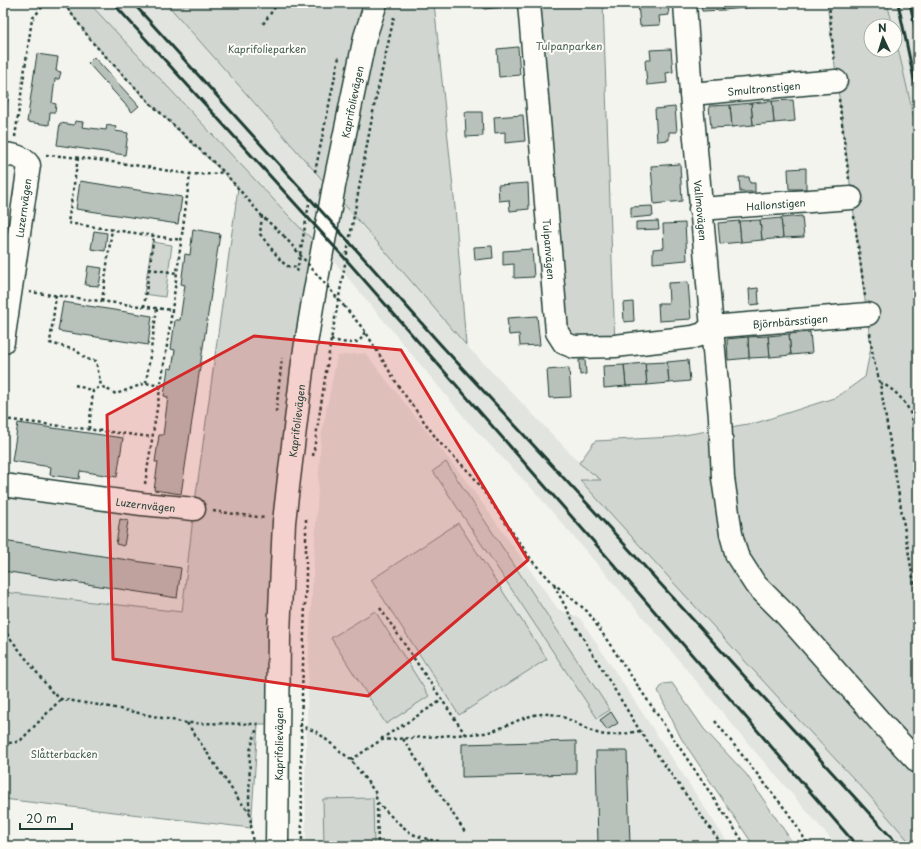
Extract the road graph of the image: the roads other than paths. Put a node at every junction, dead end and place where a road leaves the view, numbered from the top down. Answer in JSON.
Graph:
{"nodes":[{"id":1,"x":529,"y":3,"type":"edge"},
{"id":2,"x":685,"y":3,"type":"edge"},
{"id":3,"x":386,"y":6,"type":"edge"},
{"id":4,"x":836,"y":81,"type":"dead end"},
{"id":5,"x":691,"y":94,"type":"junction"},
{"id":6,"x":13,"y":156,"type":"edge"},
{"id":7,"x":851,"y":198,"type":"dead end"},
{"id":8,"x":700,"y":209,"type":"junction"},
{"id":9,"x":868,"y":314,"type":"dead end"},
{"id":10,"x":711,"y":327,"type":"junction"},
{"id":11,"x":3,"y":342,"type":"edge"},
{"id":12,"x":3,"y":485,"type":"edge"},
{"id":13,"x":194,"y":509,"type":"road end"},
{"id":14,"x":918,"y":762,"type":"edge"},
{"id":15,"x":277,"y":846,"type":"edge"}],
"edges":[{"from":1,"to":10,"type":"street","name":"Tulpanvägen"},
{"from":2,"to":5,"type":"street","name":"Vallmovägen"},
{"from":3,"to":15,"type":"street","name":"Kaprifolievägen"},
{"from":4,"to":5,"type":"street","name":"Smultronstigen"},
{"from":5,"to":8,"type":"street","name":"Vallmovägen"},
{"from":6,"to":11,"type":"street","name":"Luzernvägen"},
{"from":7,"to":8,"type":"street","name":"Hallonstigen"},
{"from":8,"to":10,"type":"street","name":"Vallmovägen"},
{"from":9,"to":10,"type":"street","name":"Björnbärsstigen"},
{"from":10,"to":14,"type":"street","name":"Vallmovägen"},
{"from":12,"to":13,"type":"street","name":"Luzernvägen"}]}
